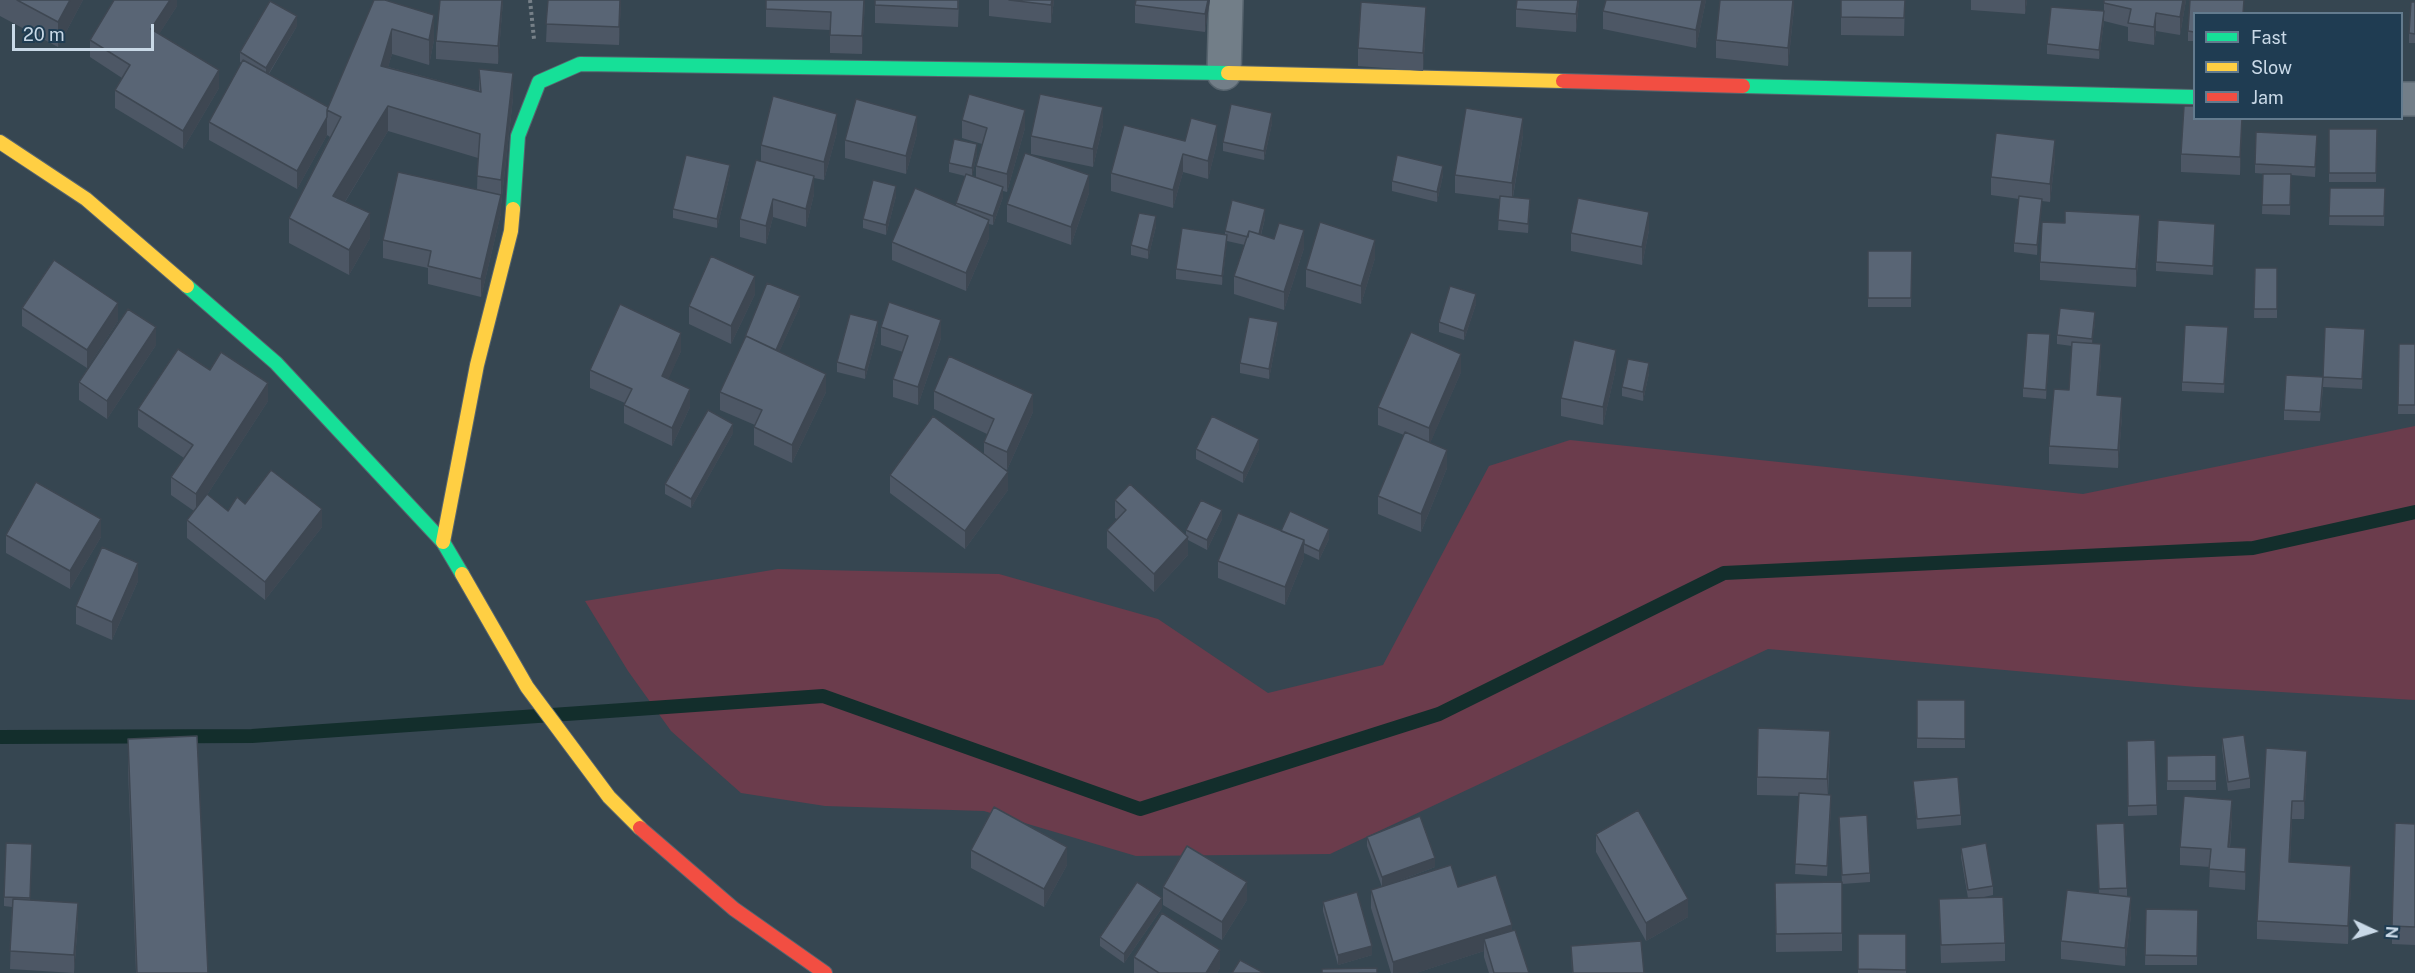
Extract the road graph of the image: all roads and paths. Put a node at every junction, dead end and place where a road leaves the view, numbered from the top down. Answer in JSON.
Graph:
{"nodes":[{"id":1,"x":1226,"y":0,"type":"edge"},
{"id":2,"x":1224,"y":73,"type":"junction"},
{"id":3,"x":2193,"y":97,"type":"edge"},
{"id":4,"x":0,"y":142,"type":"edge"},
{"id":5,"x":443,"y":543,"type":"junction"},
{"id":6,"x":825,"y":973,"type":"edge"}],
"edges":[{"from":1,"to":2,"type":"street"},
{"from":2,"to":3,"type":"street"},
{"from":2,"to":5,"type":"street"},
{"from":4,"to":5,"type":"street"},
{"from":5,"to":6,"type":"street"}]}
